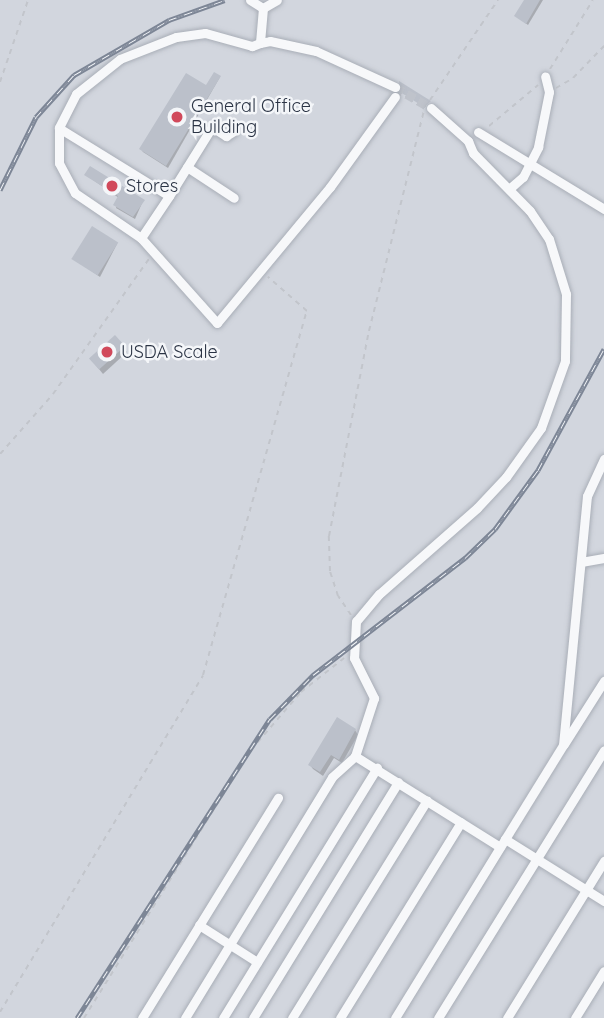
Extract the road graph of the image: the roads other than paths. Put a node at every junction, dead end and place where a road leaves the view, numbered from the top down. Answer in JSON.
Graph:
{"nodes":[{"id":1,"x":250,"y":0,"type":"edge"},
{"id":2,"x":277,"y":0,"type":"edge"},
{"id":3,"x":262,"y":8,"type":"junction"},
{"id":4,"x":261,"y":43,"type":"junction"},
{"id":5,"x":545,"y":76,"type":"dead end"},
{"id":6,"x":394,"y":87,"type":"tunnel mouth"},
{"id":7,"x":395,"y":97,"type":"dead end"},
{"id":8,"x":431,"y":108,"type":"tunnel mouth"},
{"id":9,"x":59,"y":128,"type":"junction"},
{"id":10,"x":234,"y":131,"type":"dead end"},
{"id":11,"x":478,"y":132,"type":"dead end"},
{"id":12,"x":531,"y":165,"type":"junction"},
{"id":13,"x":187,"y":167,"type":"junction"},
{"id":14,"x":509,"y":189,"type":"junction"},
{"id":15,"x":169,"y":196,"type":"junction"},
{"id":16,"x":234,"y":198,"type":"dead end"},
{"id":17,"x":604,"y":209,"type":"edge"},
{"id":18,"x":141,"y":238,"type":"junction"},
{"id":19,"x":604,"y":459,"type":"edge"},
{"id":20,"x":604,"y":558,"type":"edge"},
{"id":21,"x":581,"y":562,"type":"junction"},
{"id":22,"x":604,"y":681,"type":"edge"},
{"id":23,"x":563,"y":745,"type":"junction"},
{"id":24,"x":604,"y":750,"type":"edge"},
{"id":25,"x":355,"y":756,"type":"junction"},
{"id":26,"x":377,"y":768,"type":"junction"},
{"id":27,"x":398,"y":782,"type":"junction"},
{"id":28,"x":278,"y":798,"type":"dead end"},
{"id":29,"x":427,"y":800,"type":"junction"},
{"id":30,"x":461,"y":822,"type":"junction"},
{"id":31,"x":503,"y":843,"type":"junction"},
{"id":32,"x":536,"y":859,"type":"junction"},
{"id":33,"x":604,"y":861,"type":"edge"},
{"id":34,"x":586,"y":890,"type":"junction"},
{"id":35,"x":604,"y":901,"type":"edge"},
{"id":36,"x":199,"y":925,"type":"junction"},
{"id":37,"x":230,"y":944,"type":"junction"},
{"id":38,"x":257,"y":962,"type":"junction"},
{"id":39,"x":604,"y":971,"type":"edge"},
{"id":40,"x":142,"y":1018,"type":"edge"},
{"id":41,"x":185,"y":1018,"type":"edge"},
{"id":42,"x":223,"y":1018,"type":"edge"},
{"id":43,"x":253,"y":1018,"type":"edge"},
{"id":44,"x":292,"y":1018,"type":"edge"},
{"id":45,"x":340,"y":1018,"type":"edge"},
{"id":46,"x":395,"y":1018,"type":"edge"},
{"id":47,"x":438,"y":1018,"type":"edge"},
{"id":48,"x":507,"y":1018,"type":"edge"},
{"id":49,"x":575,"y":1018,"type":"edge"}],
"edges":[{"from":1,"to":3,"type":"lane"},
{"from":2,"to":3,"type":"lane"},
{"from":3,"to":4,"type":"lane"},
{"from":4,"to":6,"type":"lane"},
{"from":4,"to":9,"type":"lane"},
{"from":5,"to":12,"type":"lane"},
{"from":7,"to":18,"type":"lane"},
{"from":8,"to":14,"type":"lane"},
{"from":9,"to":15,"type":"lane"},
{"from":9,"to":18,"type":"lane"},
{"from":10,"to":13,"type":"lane"},
{"from":11,"to":12,"type":"lane"},
{"from":12,"to":14,"type":"lane"},
{"from":12,"to":17,"type":"lane"},
{"from":13,"to":15,"type":"lane"},
{"from":13,"to":16,"type":"lane"},
{"from":14,"to":25,"type":"lane"},
{"from":15,"to":18,"type":"lane"},
{"from":19,"to":21,"type":"lane"},
{"from":20,"to":21,"type":"lane"},
{"from":21,"to":23,"type":"lane"},
{"from":22,"to":23,"type":"lane"},
{"from":23,"to":31,"type":"lane"},
{"from":24,"to":32,"type":"lane"},
{"from":25,"to":26,"type":"lane"},
{"from":25,"to":37,"type":"lane"},
{"from":26,"to":27,"type":"lane"},
{"from":26,"to":38,"type":"lane"},
{"from":27,"to":29,"type":"lane"},
{"from":27,"to":43,"type":"lane"},
{"from":28,"to":36,"type":"lane"},
{"from":29,"to":30,"type":"lane"},
{"from":29,"to":44,"type":"lane"},
{"from":30,"to":31,"type":"lane"},
{"from":30,"to":45,"type":"lane"},
{"from":31,"to":32,"type":"lane"},
{"from":31,"to":46,"type":"lane"},
{"from":32,"to":34,"type":"lane"},
{"from":32,"to":47,"type":"lane"},
{"from":33,"to":34,"type":"lane"},
{"from":34,"to":35,"type":"lane"},
{"from":34,"to":48,"type":"lane"},
{"from":36,"to":37,"type":"lane"},
{"from":36,"to":40,"type":"lane"},
{"from":37,"to":38,"type":"lane"},
{"from":37,"to":41,"type":"lane"},
{"from":38,"to":42,"type":"lane"},
{"from":39,"to":49,"type":"lane"}]}
